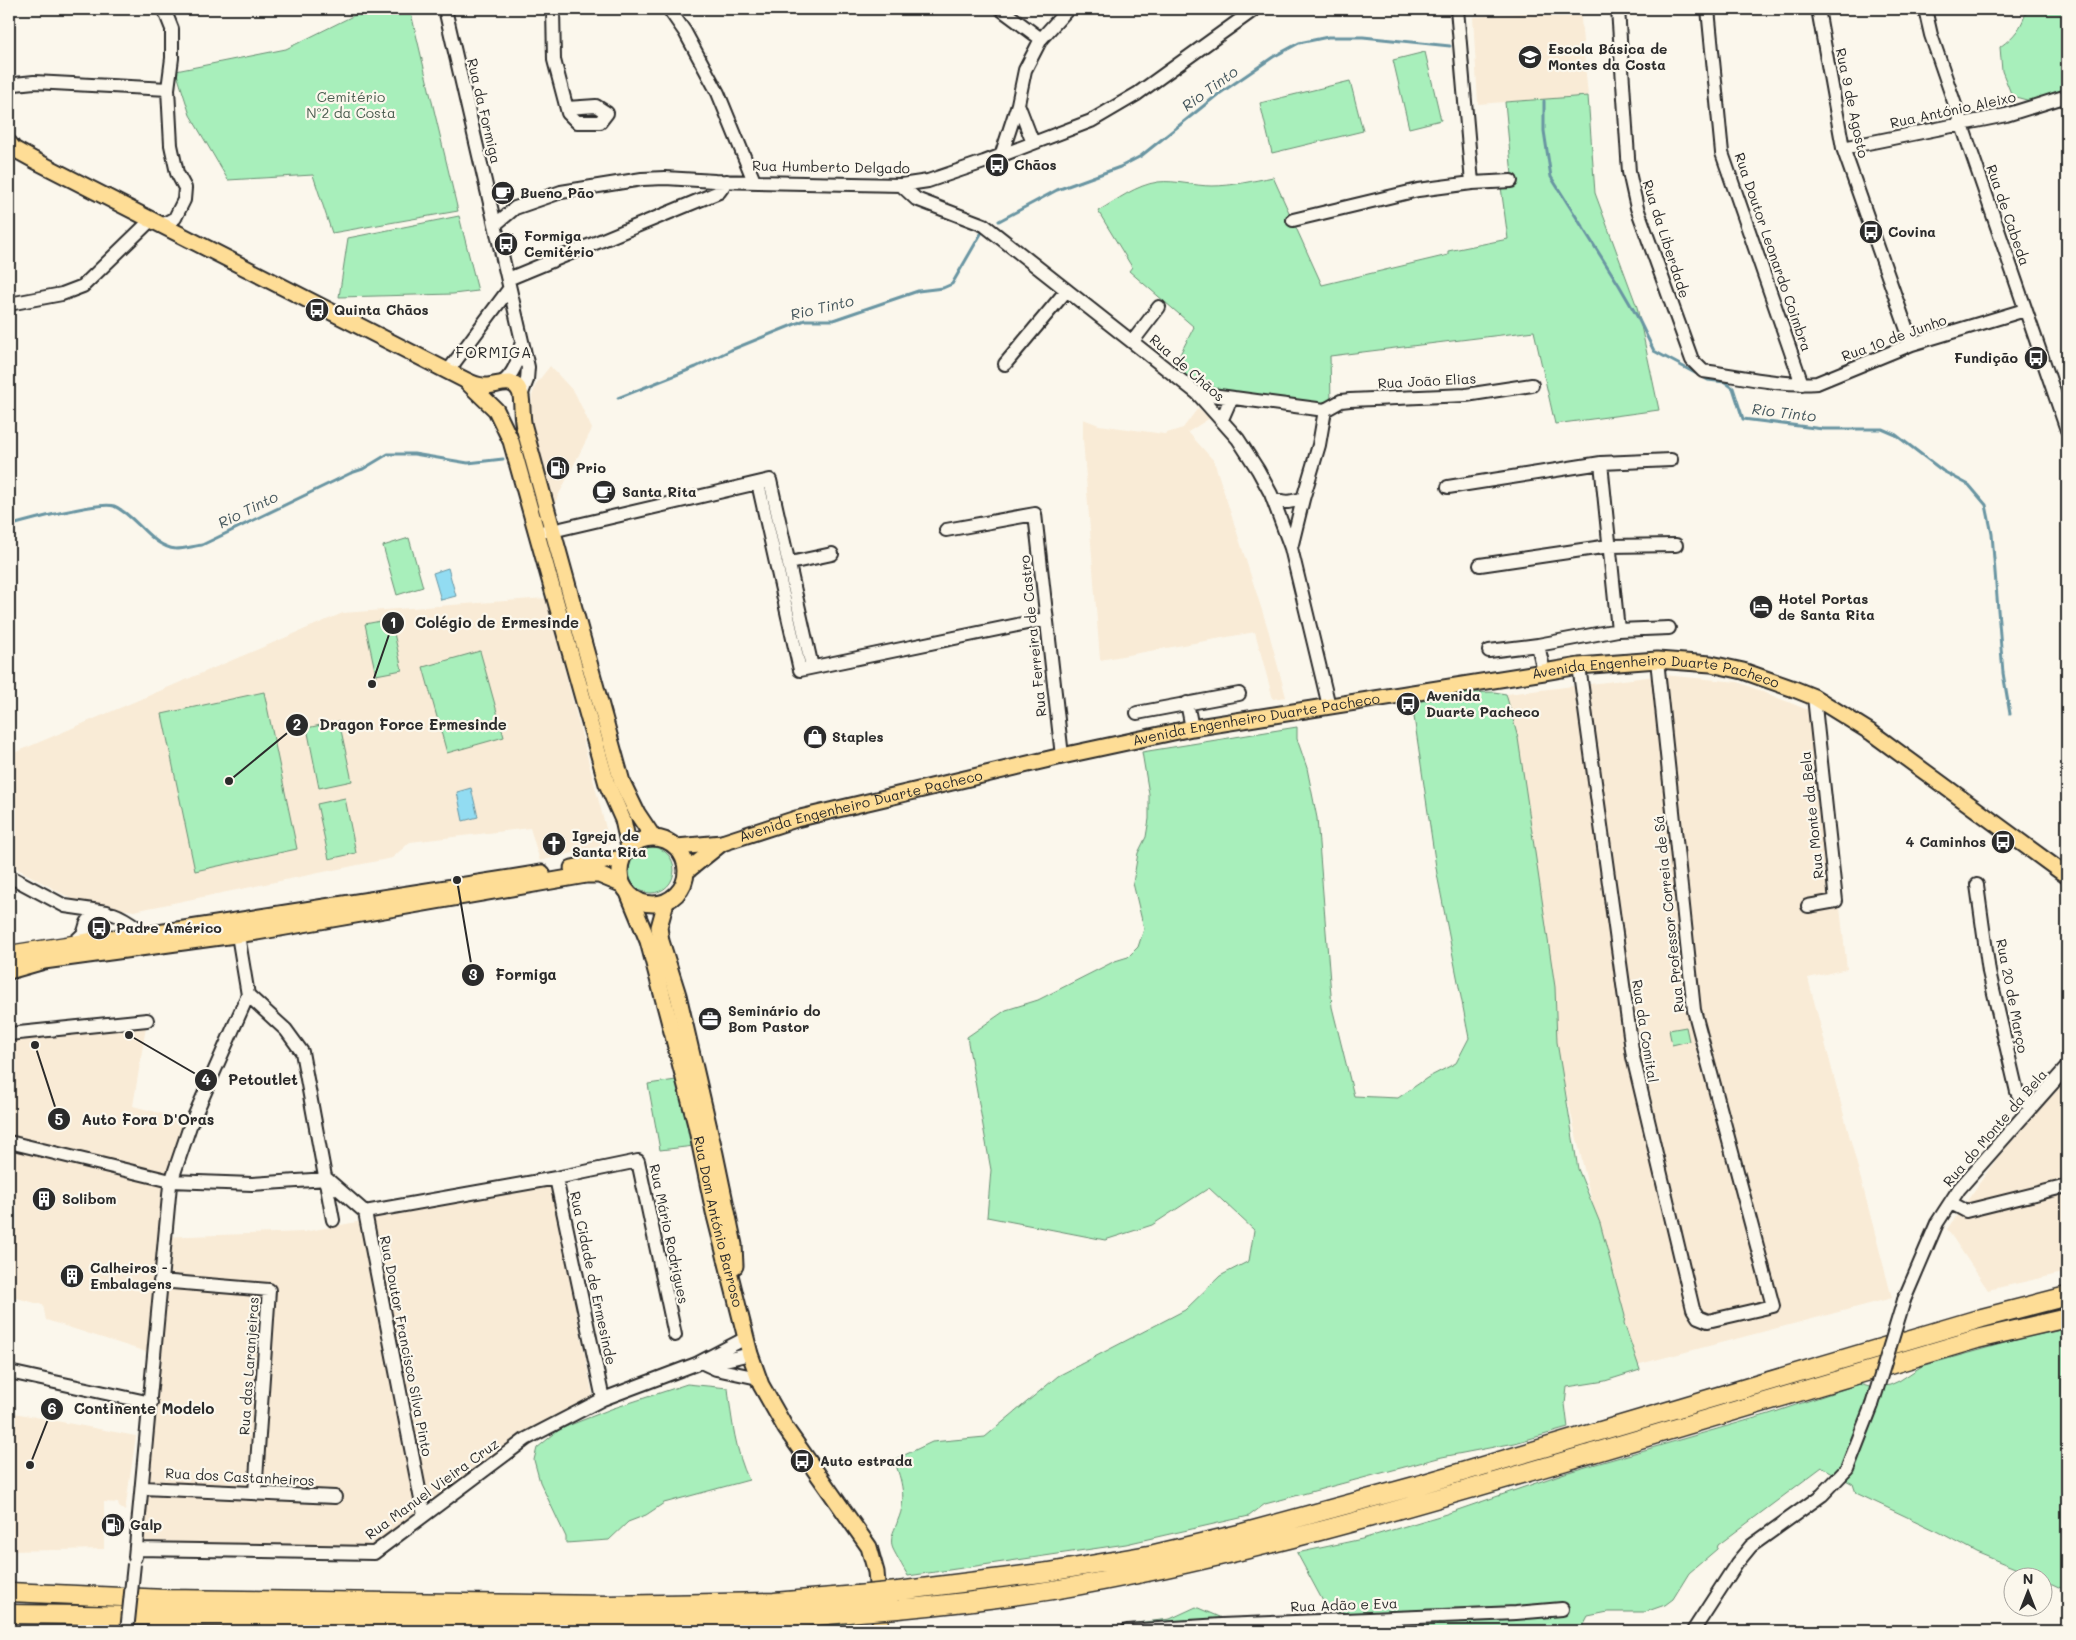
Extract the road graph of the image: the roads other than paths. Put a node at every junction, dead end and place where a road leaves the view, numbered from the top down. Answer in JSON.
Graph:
{"nodes":[{"id":1,"x":164,"y":9,"type":"edge"},
{"id":2,"x":445,"y":9,"type":"edge"},
{"id":3,"x":553,"y":9,"type":"edge"},
{"id":4,"x":669,"y":9,"type":"edge"},
{"id":5,"x":1068,"y":9,"type":"edge"},
{"id":6,"x":1255,"y":9,"type":"edge"},
{"id":7,"x":1457,"y":9,"type":"edge"},
{"id":8,"x":1618,"y":9,"type":"edge"},
{"id":9,"x":1708,"y":9,"type":"edge"},
{"id":10,"x":1818,"y":9,"type":"edge"},
{"id":11,"x":1925,"y":9,"type":"edge"},
{"id":12,"x":1002,"y":10,"type":"edge"},
{"id":13,"x":1041,"y":39,"type":"junction"},
{"id":14,"x":9,"y":88,"type":"edge"},
{"id":15,"x":168,"y":89,"type":"junction"},
{"id":16,"x":2067,"y":96,"type":"edge"},
{"id":17,"x":1018,"y":104,"type":"junction"},
{"id":18,"x":567,"y":108,"type":"dead end"},
{"id":19,"x":1962,"y":125,"type":"junction"},
{"id":20,"x":9,"y":143,"type":"edge"},
{"id":21,"x":1033,"y":143,"type":"junction"},
{"id":22,"x":1843,"y":148,"type":"junction"},
{"id":23,"x":1001,"y":156,"type":"junction"},
{"id":24,"x":754,"y":180,"type":"junction"},
{"id":25,"x":727,"y":181,"type":"junction"},
{"id":26,"x":1511,"y":181,"type":"dead end"},
{"id":27,"x":1472,"y":183,"type":"junction"},
{"id":28,"x":901,"y":185,"type":"junction"},
{"id":29,"x":491,"y":205,"type":"junction"},
{"id":30,"x":515,"y":208,"type":"junction"},
{"id":31,"x":1294,"y":220,"type":"dead end"},
{"id":32,"x":157,"y":222,"type":"junction"},
{"id":33,"x":496,"y":224,"type":"junction"},
{"id":34,"x":508,"y":284,"type":"junction"},
{"id":35,"x":1066,"y":291,"type":"junction"},
{"id":36,"x":9,"y":304,"type":"edge"},
{"id":37,"x":1158,"y":307,"type":"dead end"},
{"id":38,"x":2025,"y":310,"type":"junction"},
{"id":39,"x":521,"y":337,"type":"junction"},
{"id":40,"x":1133,"y":341,"type":"junction"},
{"id":41,"x":1912,"y":344,"type":"junction"},
{"id":42,"x":1005,"y":364,"type":"dead end"},
{"id":43,"x":448,"y":372,"type":"junction"},
{"id":44,"x":465,"y":380,"type":"junction"},
{"id":45,"x":500,"y":383,"type":"junction"},
{"id":46,"x":1802,"y":384,"type":"junction"},
{"id":47,"x":1532,"y":385,"type":"dead end"},
{"id":48,"x":1197,"y":393,"type":"junction"},
{"id":49,"x":1234,"y":398,"type":"junction"},
{"id":50,"x":521,"y":399,"type":"junction"},
{"id":51,"x":494,"y":408,"type":"junction"},
{"id":52,"x":1325,"y":410,"type":"junction"},
{"id":53,"x":1222,"y":419,"type":"junction"},
{"id":54,"x":2067,"y":430,"type":"edge"},
{"id":55,"x":1671,"y":460,"type":"dead end"},
{"id":56,"x":1600,"y":463,"type":"junction"},
{"id":57,"x":764,"y":482,"type":"junction"},
{"id":58,"x":1448,"y":487,"type":"dead end"},
{"id":59,"x":1303,"y":499,"type":"junction"},
{"id":60,"x":1273,"y":500,"type":"junction"},
{"id":61,"x":528,"y":503,"type":"junction"},
{"id":62,"x":946,"y":530,"type":"dead end"},
{"id":63,"x":552,"y":531,"type":"junction"},
{"id":64,"x":1676,"y":545,"type":"dead end"},
{"id":65,"x":1609,"y":546,"type":"junction"},
{"id":66,"x":1291,"y":548,"type":"junction"},
{"id":67,"x":832,"y":554,"type":"dead end"},
{"id":68,"x":790,"y":563,"type":"junction"},
{"id":69,"x":1480,"y":565,"type":"dead end"},
{"id":70,"x":546,"y":566,"type":"junction"},
{"id":71,"x":1046,"y":619,"type":"junction"},
{"id":72,"x":1669,"y":628,"type":"dead end"},
{"id":73,"x":1618,"y":630,"type":"junction"},
{"id":74,"x":1538,"y":645,"type":"junction"},
{"id":75,"x":1489,"y":651,"type":"dead end"},
{"id":76,"x":1657,"y":660,"type":"junction"},
{"id":77,"x":1579,"y":666,"type":"junction"},
{"id":78,"x":812,"y":667,"type":"junction"},
{"id":79,"x":1544,"y":672,"type":"junction"},
{"id":80,"x":1239,"y":694,"type":"dead end"},
{"id":81,"x":1814,"y":697,"type":"junction"},
{"id":82,"x":1187,"y":703,"type":"junction"},
{"id":83,"x":1329,"y":706,"type":"junction"},
{"id":84,"x":1137,"y":713,"type":"dead end"},
{"id":85,"x":1192,"y":728,"type":"junction"},
{"id":86,"x":1062,"y":756,"type":"junction"},
{"id":87,"x":653,"y":837,"type":"junction"},
{"id":88,"x":722,"y":843,"type":"junction"},
{"id":89,"x":677,"y":847,"type":"junction"},
{"id":90,"x":625,"y":852,"type":"junction"},
{"id":91,"x":687,"y":871,"type":"junction"},
{"id":92,"x":9,"y":876,"type":"edge"},
{"id":93,"x":2067,"y":876,"type":"edge"},
{"id":94,"x":1977,"y":885,"type":"dead end"},
{"id":95,"x":625,"y":889,"type":"junction"},
{"id":96,"x":666,"y":902,"type":"junction"},
{"id":97,"x":65,"y":906,"type":"junction"},
{"id":98,"x":1808,"y":906,"type":"dead end"},
{"id":99,"x":107,"y":912,"type":"junction"},
{"id":100,"x":86,"y":924,"type":"junction"},
{"id":101,"x":148,"y":935,"type":"junction"},
{"id":102,"x":238,"y":935,"type":"junction"},
{"id":103,"x":111,"y":939,"type":"junction"},
{"id":104,"x":74,"y":942,"type":"junction"},
{"id":105,"x":9,"y":948,"type":"edge"},
{"id":106,"x":9,"y":955,"type":"edge"},
{"id":107,"x":44,"y":961,"type":"junction"},
{"id":108,"x":9,"y":966,"type":"edge"},
{"id":109,"x":9,"y":971,"type":"edge"},
{"id":110,"x":248,"y":995,"type":"junction"},
{"id":111,"x":146,"y":1020,"type":"dead end"},
{"id":112,"x":9,"y":1034,"type":"edge"},
{"id":113,"x":2067,"y":1067,"type":"edge"},
{"id":114,"x":2031,"y":1107,"type":"junction"},
{"id":115,"x":12,"y":1143,"type":"edge"},
{"id":116,"x":556,"y":1178,"type":"junction"},
{"id":117,"x":327,"y":1179,"type":"junction"},
{"id":118,"x":171,"y":1181,"type":"junction"},
{"id":119,"x":2067,"y":1186,"type":"edge"},
{"id":120,"x":1951,"y":1203,"type":"junction"},
{"id":121,"x":365,"y":1212,"type":"junction"},
{"id":122,"x":333,"y":1220,"type":"dead end"},
{"id":123,"x":160,"y":1281,"type":"junction"},
{"id":124,"x":2067,"y":1296,"type":"edge"},
{"id":125,"x":737,"y":1300,"type":"junction"},
{"id":126,"x":1773,"y":1306,"type":"joint"},
{"id":127,"x":2067,"y":1318,"type":"edge"},
{"id":128,"x":675,"y":1335,"type":"dead end"},
{"id":129,"x":746,"y":1338,"type":"junction"},
{"id":130,"x":750,"y":1354,"type":"junction"},
{"id":131,"x":701,"y":1364,"type":"junction"},
{"id":132,"x":9,"y":1372,"type":"edge"},
{"id":133,"x":758,"y":1378,"type":"junction"},
{"id":134,"x":603,"y":1399,"type":"junction"},
{"id":135,"x":151,"y":1403,"type":"junction"},
{"id":136,"x":143,"y":1488,"type":"junction"},
{"id":137,"x":255,"y":1493,"type":"junction"},
{"id":138,"x":335,"y":1497,"type":"dead end"},
{"id":139,"x":424,"y":1515,"type":"junction"},
{"id":140,"x":137,"y":1549,"type":"junction"},
{"id":141,"x":9,"y":1592,"type":"edge"},
{"id":142,"x":858,"y":1604,"type":"junction"},
{"id":143,"x":1562,"y":1609,"type":"dead end"},
{"id":144,"x":9,"y":1614,"type":"edge"},
{"id":145,"x":127,"y":1631,"type":"edge"},
{"id":146,"x":881,"y":1631,"type":"edge"},
{"id":147,"x":1127,"y":1631,"type":"edge"},
{"id":148,"x":1693,"y":1631,"type":"edge"}],
"edges":[{"from":1,"to":15,"type":"street"},
{"from":2,"to":29,"type":"street","name":"Rua da Formiga"},
{"from":3,"to":18,"type":"street"},
{"from":4,"to":24,"type":"street"},
{"from":5,"to":13,"type":"street"},
{"from":6,"to":21,"type":"street","name":"Rua Humberto Delgado"},
{"from":7,"to":27,"type":"street"},
{"from":8,"to":46,"type":"street","name":"Rua da Liberdade"},
{"from":9,"to":46,"type":"street","name":"Rua Doutor Leonardo Coimbra"},
{"from":10,"to":22,"type":"street","name":"Rua 9 de Agosto"},
{"from":11,"to":19,"type":"street","name":"Rua de Cabeda"},
{"from":12,"to":13,"type":"street"},
{"from":13,"to":17,"type":"street"},
{"from":14,"to":15,"type":"street"},
{"from":15,"to":32,"type":"street"},
{"from":16,"to":19,"type":"street","name":"Rua António Aleixo"},
{"from":17,"to":21,"type":"street"},
{"from":17,"to":23,"type":"street"},
{"from":19,"to":22,"type":"street","name":"Rua António Aleixo"},
{"from":19,"to":38,"type":"street","name":"Rua de Cabeda"},
{"from":20,"to":32,"type":"main road"},
{"from":21,"to":23,"type":"street","name":"Rua Humberto Delgado"},
{"from":22,"to":41,"type":"street","name":"Rua 9 de Agosto"},
{"from":23,"to":28,"type":"street","name":"Rua Humberto Delgado"},
{"from":24,"to":25,"type":"street","name":"Rua Humberto Delgado"},
{"from":24,"to":28,"type":"street","name":"Rua Humberto Delgado"},
{"from":25,"to":30,"type":"street","name":"Rua Humberto Delgado"},
{"from":25,"to":34,"type":"street"},
{"from":26,"to":27,"type":"street"},
{"from":27,"to":31,"type":"street"},
{"from":28,"to":35,"type":"street","name":"Rua de Chãos"},
{"from":29,"to":30,"type":"street","name":"Rua Humberto Delgado"},
{"from":29,"to":33,"type":"street","name":"Rua da Formiga"},
{"from":30,"to":33,"type":"street","name":"Rua Humberto Delgado"},
{"from":32,"to":36,"type":"street"},
{"from":32,"to":43,"type":"main road"},
{"from":33,"to":34,"type":"street","name":"Rua da Formiga"},
{"from":34,"to":39,"type":"street","name":"Rua da Formiga"},
{"from":34,"to":43,"type":"street"},
{"from":35,"to":40,"type":"street","name":"Rua de Chãos"},
{"from":35,"to":42,"type":"street"},
{"from":37,"to":40,"type":"street"},
{"from":38,"to":41,"type":"street","name":"Rua 10 de Junho"},
{"from":38,"to":54,"type":"street","name":"Rua de Cabeda"},
{"from":39,"to":45,"type":"street","name":"Rua da Formiga"},
{"from":39,"to":50,"type":"street","name":"Rua da Formiga"},
{"from":40,"to":48,"type":"street","name":"Rua de Chãos"},
{"from":41,"to":46,"type":"street","name":"Rua 10 de Junho"},
{"from":43,"to":44,"type":"main road"},
{"from":44,"to":45,"type":"main road"},
{"from":44,"to":51,"type":"main road"},
{"from":45,"to":50,"type":"main road"},
{"from":45,"to":51,"type":"main road"},
{"from":47,"to":52,"type":"street","name":"Rua João Elias"},
{"from":48,"to":49,"type":"street"},
{"from":48,"to":53,"type":"street","name":"Rua de Chãos"},
{"from":49,"to":52,"type":"street"},
{"from":49,"to":53,"type":"street"},
{"from":50,"to":51,"type":"main road"},
{"from":50,"to":63,"type":"main road"},
{"from":51,"to":61,"type":"main road"},
{"from":52,"to":59,"type":"street"},
{"from":53,"to":60,"type":"street","name":"Rua de Chãos"},
{"from":55,"to":56,"type":"street"},
{"from":56,"to":58,"type":"street"},
{"from":56,"to":65,"type":"street"},
{"from":57,"to":63,"type":"street"},
{"from":57,"to":68,"type":"street"},
{"from":57,"to":78,"type":"street"},
{"from":59,"to":60,"type":"street"},
{"from":59,"to":66,"type":"street"},
{"from":60,"to":66,"type":"street","name":"Rua de Chãos"},
{"from":61,"to":63,"type":"street"},
{"from":61,"to":70,"type":"main road"},
{"from":62,"to":71,"type":"street","name":"Rua Ferreira de Castro"},
{"from":63,"to":70,"type":"street"},
{"from":63,"to":87,"type":"main road"},
{"from":64,"to":65,"type":"street"},
{"from":65,"to":69,"type":"street"},
{"from":65,"to":73,"type":"street"},
{"from":66,"to":83,"type":"street","name":"Rua de Chãos"},
{"from":67,"to":68,"type":"street"},
{"from":68,"to":78,"type":"street"},
{"from":70,"to":90,"type":"main road"},
{"from":71,"to":78,"type":"street"},
{"from":71,"to":86,"type":"street","name":"Rua Ferreira de Castro"},
{"from":72,"to":73,"type":"street"},
{"from":73,"to":74,"type":"street"},
{"from":74,"to":75,"type":"street"},
{"from":74,"to":79,"type":"street"},
{"from":76,"to":77,"type":"main road","name":"Avenida Engenheiro Duarte Pacheco"},
{"from":76,"to":81,"type":"main road","name":"Avenida Engenheiro Duarte Pacheco"},
{"from":76,"to":126,"type":"street","name":"Rua Professor Correia de Sá"},
{"from":77,"to":79,"type":"main road","name":"Avenida Engenheiro Duarte Pacheco"},
{"from":77,"to":126,"type":"street","name":"Rua da Comital"},
{"from":79,"to":83,"type":"main road","name":"Avenida Engenheiro Duarte Pacheco"},
{"from":80,"to":82,"type":"street"},
{"from":81,"to":93,"type":"main road","name":"Avenida Engenheiro Duarte Pacheco"},
{"from":81,"to":98,"type":"street","name":"Rua Monte da Bela"},
{"from":82,"to":84,"type":"street"},
{"from":82,"to":85,"type":"street"},
{"from":83,"to":85,"type":"main road","name":"Avenida Engenheiro Duarte Pacheco"},
{"from":85,"to":86,"type":"main road","name":"Avenida Engenheiro Duarte Pacheco"},
{"from":86,"to":88,"type":"main road","name":"Avenida Engenheiro Duarte Pacheco"},
{"from":87,"to":89,"type":"main road"},
{"from":87,"to":90,"type":"main road"},
{"from":88,"to":89,"type":"main road","name":"Avenida Engenheiro Duarte Pacheco"},
{"from":88,"to":91,"type":"main road","name":"Avenida Engenheiro Duarte Pacheco"},
{"from":89,"to":91,"type":"main road"},
{"from":90,"to":95,"type":"main road"},
{"from":90,"to":101,"type":"main road"},
{"from":91,"to":96,"type":"main road"},
{"from":92,"to":97,"type":"street"},
{"from":94,"to":114,"type":"street","name":"Rua 20 de Março"},
{"from":95,"to":96,"type":"main road"},
{"from":95,"to":102,"type":"main road"},
{"from":95,"to":125,"type":"main road","name":"Rua Dom António Barroso"},
{"from":96,"to":125,"type":"main road","name":"Rua Dom António Barroso"},
{"from":97,"to":99,"type":"street"},
{"from":97,"to":100,"type":"street"},
{"from":99,"to":100,"type":"street"},
{"from":99,"to":101,"type":"street"},
{"from":100,"to":104,"type":"street"},
{"from":101,"to":103,"type":"main road"},
{"from":102,"to":107,"type":"main road"},
{"from":102,"to":110,"type":"street"},
{"from":103,"to":104,"type":"main road"},
{"from":103,"to":106,"type":"highway"},
{"from":104,"to":105,"type":"main road"},
{"from":107,"to":108,"type":"highway"},
{"from":107,"to":109,"type":"main road"},
{"from":110,"to":117,"type":"street"},
{"from":110,"to":118,"type":"street"},
{"from":111,"to":112,"type":"street"},
{"from":113,"to":114,"type":"street","name":"Rua do Monte da Bela"},
{"from":114,"to":120,"type":"street","name":"Rua do Monte da Bela"},
{"from":115,"to":118,"type":"street"},
{"from":116,"to":121,"type":"street","name":"Rua Cidade de Ermesinde"},
{"from":116,"to":128,"type":"street","name":"Rua Mário Rodrigues"},
{"from":116,"to":134,"type":"street","name":"Rua Cidade de Ermesinde"},
{"from":117,"to":118,"type":"street"},
{"from":117,"to":121,"type":"street"},
{"from":117,"to":122,"type":"street"},
{"from":118,"to":123,"type":"street"},
{"from":119,"to":120,"type":"street"},
{"from":120,"to":148,"type":"street","name":"Rua do Monte da Bela","bridge":true},
{"from":121,"to":139,"type":"street","name":"Rua Doutor Francisco Silva Pinto"},
{"from":123,"to":135,"type":"street"},
{"from":123,"to":137,"type":"street","name":"Rua das Laranjeiras"},
{"from":124,"to":142,"type":"highway","bridge":true},
{"from":125,"to":129,"type":"main road"},
{"from":127,"to":142,"type":"highway","bridge":true},
{"from":129,"to":130,"type":"main road"},
{"from":129,"to":131,"type":"street","name":"Rua Manuel Vieira Cruz"},
{"from":130,"to":131,"type":"street","name":"Rua Manuel Vieira Cruz"},
{"from":130,"to":133,"type":"main road"},
{"from":131,"to":133,"type":"street"},
{"from":131,"to":134,"type":"street","name":"Rua Manuel Vieira Cruz"},
{"from":132,"to":135,"type":"street"},
{"from":133,"to":146,"type":"main road"},
{"from":134,"to":139,"type":"street","name":"Rua Manuel Vieira Cruz"},
{"from":135,"to":136,"type":"street"},
{"from":136,"to":137,"type":"street","name":"Rua dos Castanheiros"},
{"from":136,"to":140,"type":"street"},
{"from":137,"to":138,"type":"street","name":"Rua dos Castanheiros"},
{"from":139,"to":140,"type":"street","name":"Rua Manuel Vieira Cruz"},
{"from":140,"to":145,"type":"street","bridge":true},
{"from":141,"to":142,"type":"highway"},
{"from":142,"to":144,"type":"highway"},
{"from":143,"to":147,"type":"street","name":"Rua Adão e Eva"}]}
